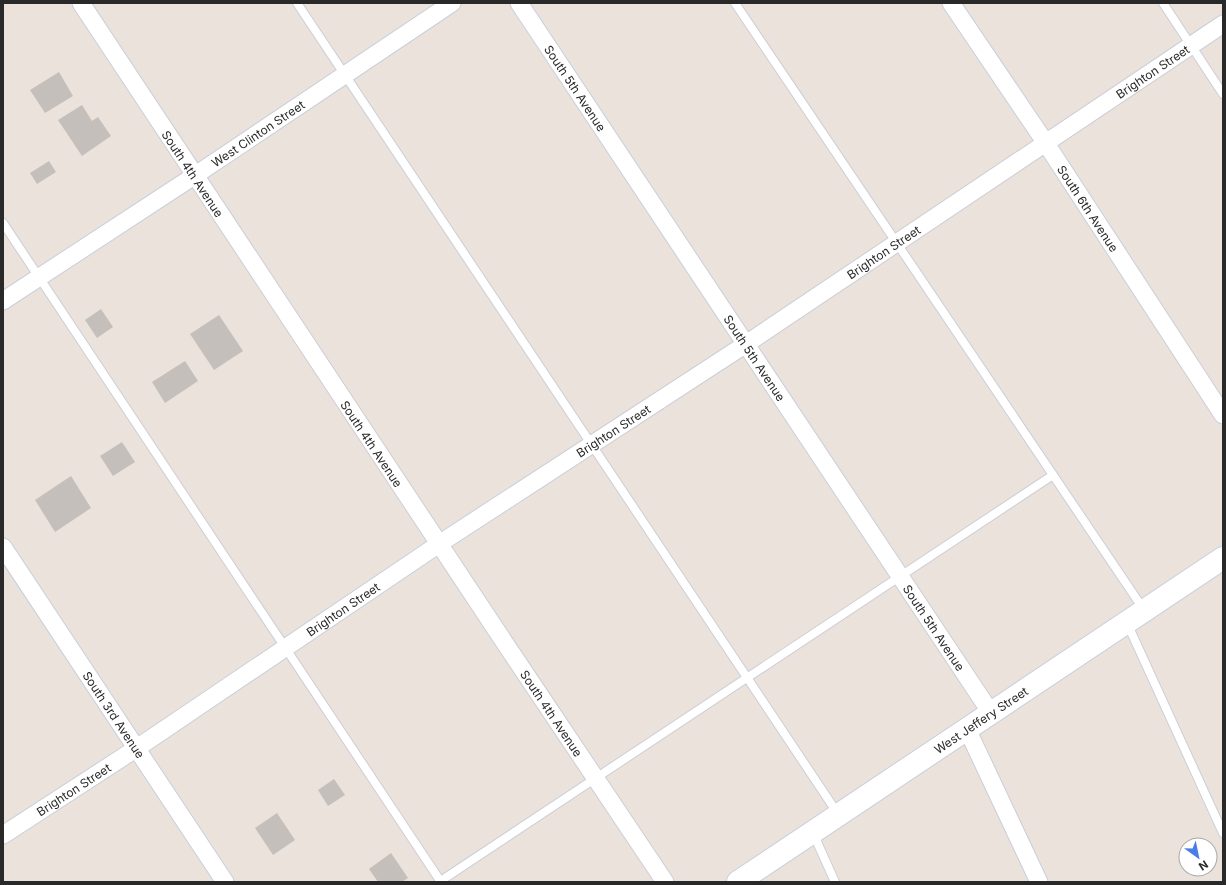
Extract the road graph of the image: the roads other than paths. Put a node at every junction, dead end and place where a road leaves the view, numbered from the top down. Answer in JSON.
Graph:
{"nodes":[{"id":1,"x":82,"y":3,"type":"edge"},
{"id":2,"x":297,"y":3,"type":"edge"},
{"id":3,"x":452,"y":3,"type":"edge"},
{"id":4,"x":519,"y":3,"type":"edge"},
{"id":5,"x":735,"y":3,"type":"edge"},
{"id":6,"x":952,"y":3,"type":"edge"},
{"id":7,"x":1163,"y":3,"type":"edge"},
{"id":8,"x":1223,"y":24,"type":"edge"},
{"id":9,"x":1191,"y":46,"type":"junction"},
{"id":10,"x":345,"y":75,"type":"junction"},
{"id":11,"x":1223,"y":94,"type":"edge"},
{"id":12,"x":1045,"y":142,"type":"junction"},
{"id":13,"x":194,"y":176,"type":"junction"},
{"id":14,"x":3,"y":223,"type":"edge"},
{"id":15,"x":897,"y":242,"type":"junction"},
{"id":16,"x":39,"y":278,"type":"junction"},
{"id":17,"x":3,"y":301,"type":"edge"},
{"id":18,"x":746,"y":344,"type":"junction"},
{"id":19,"x":1223,"y":415,"type":"edge"},
{"id":20,"x":591,"y":445,"type":"junction"},
{"id":21,"x":1053,"y":475,"type":"junction"},
{"id":22,"x":439,"y":544,"type":"junction"},
{"id":23,"x":3,"y":547,"type":"edge"},
{"id":24,"x":1223,"y":558,"type":"edge"},
{"id":25,"x":900,"y":577,"type":"junction"},
{"id":26,"x":1144,"y":610,"type":"junction"},
{"id":27,"x":1126,"y":622,"type":"junction"},
{"id":28,"x":285,"y":648,"type":"junction"},
{"id":29,"x":746,"y":678,"type":"junction"},
{"id":30,"x":991,"y":713,"type":"junction"},
{"id":31,"x":967,"y":729,"type":"junction"},
{"id":32,"x":137,"y":748,"type":"junction"},
{"id":33,"x":596,"y":778,"type":"junction"},
{"id":34,"x":838,"y":815,"type":"junction"},
{"id":35,"x":812,"y":832,"type":"junction"},
{"id":36,"x":1223,"y":833,"type":"edge"},
{"id":37,"x":3,"y":835,"type":"edge"},
{"id":38,"x":224,"y":882,"type":"edge"},
{"id":39,"x":440,"y":882,"type":"edge"},
{"id":40,"x":665,"y":882,"type":"edge"},
{"id":41,"x":738,"y":882,"type":"edge"},
{"id":42,"x":835,"y":882,"type":"edge"},
{"id":43,"x":1039,"y":882,"type":"edge"}],
"edges":[{"from":1,"to":13,"type":"street","name":"South 4th Avenue"},
{"from":2,"to":10,"type":"lane"},
{"from":3,"to":10,"type":"street","name":"West Clinton Street"},
{"from":4,"to":18,"type":"street","name":"South 5th Avenue"},
{"from":5,"to":15,"type":"lane"},
{"from":6,"to":12,"type":"street","name":"South 6th Avenue"},
{"from":7,"to":9,"type":"lane"},
{"from":8,"to":9,"type":"street","name":"Brighton Street"},
{"from":9,"to":11,"type":"lane"},
{"from":9,"to":12,"type":"street","name":"Brighton Street"},
{"from":10,"to":13,"type":"street","name":"West Clinton Street"},
{"from":10,"to":20,"type":"lane"},
{"from":12,"to":15,"type":"street","name":"Brighton Street"},
{"from":12,"to":19,"type":"street","name":"South 6th Avenue"},
{"from":13,"to":16,"type":"street","name":"West Clinton Street"},
{"from":13,"to":22,"type":"street","name":"South 4th Avenue"},
{"from":14,"to":16,"type":"lane"},
{"from":15,"to":18,"type":"street","name":"Brighton Street"},
{"from":15,"to":21,"type":"lane"},
{"from":16,"to":17,"type":"street","name":"West Clinton Street"},
{"from":16,"to":28,"type":"lane"},
{"from":18,"to":20,"type":"street","name":"Brighton Street"},
{"from":18,"to":25,"type":"street","name":"South 5th Avenue"},
{"from":20,"to":22,"type":"street","name":"Brighton Street"},
{"from":20,"to":29,"type":"lane"},
{"from":21,"to":25,"type":"lane"},
{"from":21,"to":26,"type":"lane"},
{"from":22,"to":28,"type":"street","name":"Brighton Street"},
{"from":22,"to":33,"type":"street","name":"South 4th Avenue"},
{"from":23,"to":32,"type":"street","name":"South 3rd Avenue"},
{"from":24,"to":26,"type":"main road","name":"West Jeffery Street"},
{"from":25,"to":29,"type":"lane"},
{"from":25,"to":30,"type":"street","name":"South 5th Avenue"},
{"from":26,"to":27,"type":"main road","name":"West Jeffery Street"},
{"from":27,"to":30,"type":"main road","name":"West Jeffery Street"},
{"from":27,"to":36,"type":"lane"},
{"from":28,"to":32,"type":"street","name":"Brighton Street"},
{"from":28,"to":39,"type":"lane"},
{"from":29,"to":33,"type":"lane"},
{"from":29,"to":34,"type":"lane"},
{"from":30,"to":31,"type":"main road","name":"West Jeffery Street"},
{"from":31,"to":34,"type":"main road","name":"West Jeffery Street"},
{"from":31,"to":43,"type":"street"},
{"from":32,"to":37,"type":"street","name":"Brighton Street"},
{"from":32,"to":38,"type":"street","name":"South 3rd Avenue"},
{"from":33,"to":39,"type":"lane"},
{"from":33,"to":40,"type":"street","name":"South 4th Avenue"},
{"from":34,"to":35,"type":"main road","name":"West Jeffery Street"},
{"from":35,"to":41,"type":"main road","name":"West Jeffery Street"},
{"from":35,"to":42,"type":"lane"}]}
